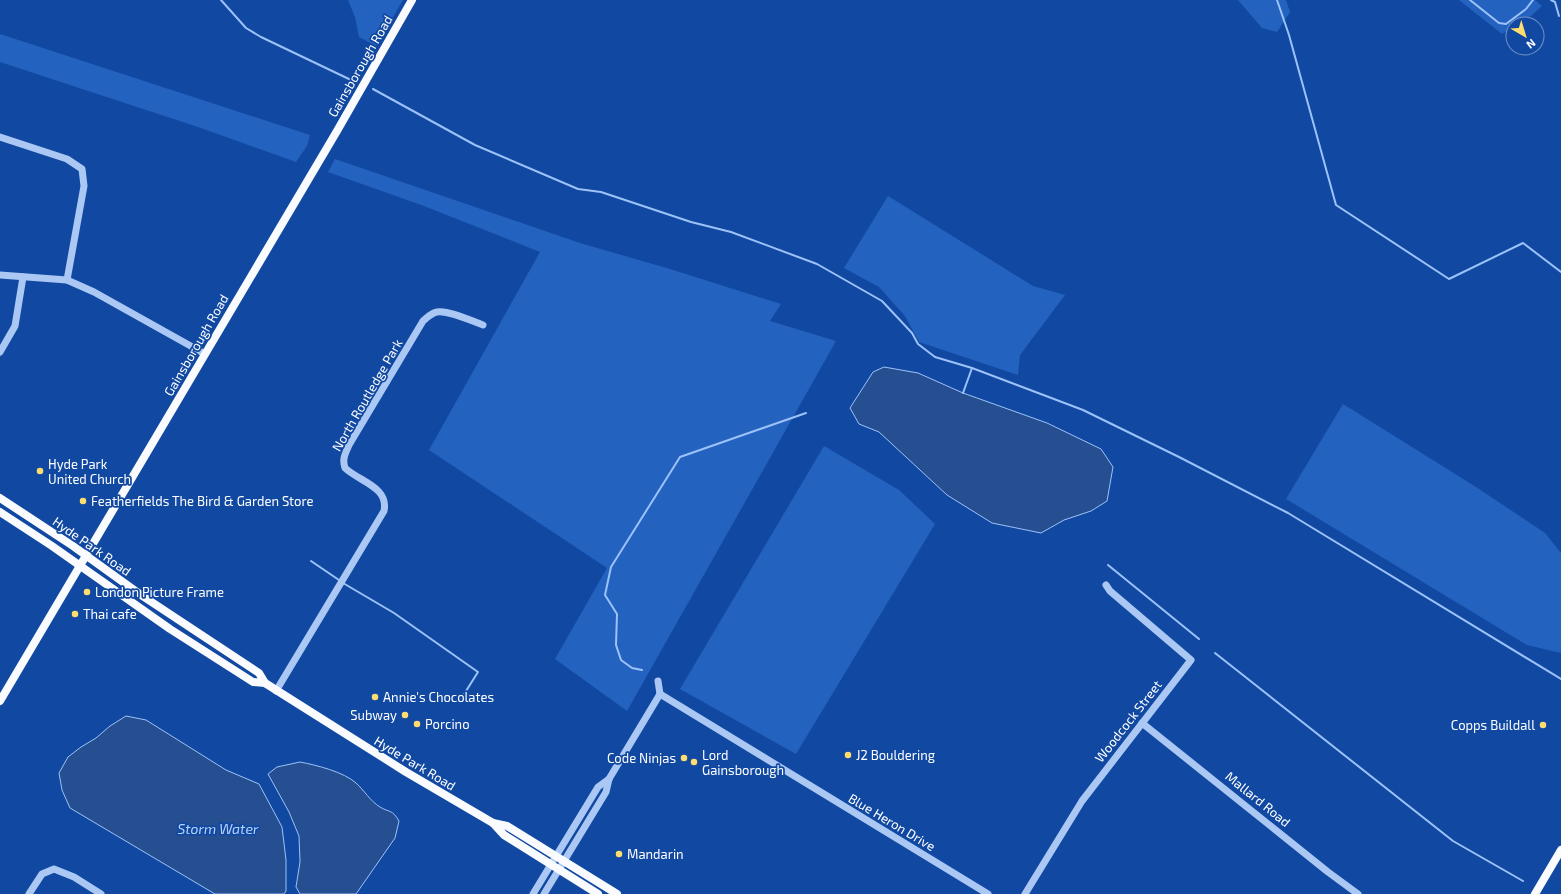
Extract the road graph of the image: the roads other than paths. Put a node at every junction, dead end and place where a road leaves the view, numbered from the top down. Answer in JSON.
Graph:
{"nodes":[{"id":1,"x":412,"y":0,"type":"edge"},
{"id":2,"x":0,"y":138,"type":"edge"},
{"id":3,"x":0,"y":275,"type":"edge"},
{"id":4,"x":23,"y":277,"type":"junction"},
{"id":5,"x":67,"y":280,"type":"junction"},
{"id":6,"x":483,"y":325,"type":"dead end"},
{"id":7,"x":0,"y":352,"type":"edge"},
{"id":8,"x":204,"y":354,"type":"junction"},
{"id":9,"x":0,"y":498,"type":"edge"},
{"id":10,"x":0,"y":512,"type":"edge"},
{"id":11,"x":86,"y":556,"type":"junction"},
{"id":12,"x":81,"y":566,"type":"junction"},
{"id":13,"x":1106,"y":585,"type":"dead end"},
{"id":14,"x":658,"y":680,"type":"dead end"},
{"id":15,"x":265,"y":683,"type":"junction"},
{"id":16,"x":276,"y":691,"type":"junction"},
{"id":17,"x":660,"y":694,"type":"junction"},
{"id":18,"x":0,"y":701,"type":"edge"},
{"id":19,"x":1142,"y":723,"type":"junction"},
{"id":20,"x":609,"y":779,"type":"junction"},
{"id":21,"x":493,"y":823,"type":"junction"},
{"id":22,"x":1561,"y":850,"type":"edge"},
{"id":23,"x":556,"y":856,"type":"junction"},
{"id":24,"x":564,"y":862,"type":"junction"},
{"id":25,"x":550,"y":865,"type":"junction"},
{"id":26,"x":559,"y":870,"type":"junction"},
{"id":27,"x":29,"y":894,"type":"edge"},
{"id":28,"x":101,"y":894,"type":"edge"},
{"id":29,"x":533,"y":894,"type":"edge"},
{"id":30,"x":544,"y":894,"type":"edge"},
{"id":31,"x":598,"y":894,"type":"edge"},
{"id":32,"x":617,"y":894,"type":"edge"},
{"id":33,"x":988,"y":894,"type":"edge"},
{"id":34,"x":1025,"y":894,"type":"edge"},
{"id":35,"x":1358,"y":894,"type":"edge"},
{"id":36,"x":1535,"y":894,"type":"edge"}],
"edges":[{"from":1,"to":8,"type":"main road","name":"Gainsborough Road"},
{"from":2,"to":5,"type":"street"},
{"from":3,"to":4,"type":"street"},
{"from":4,"to":5,"type":"street"},
{"from":4,"to":7,"type":"street"},
{"from":5,"to":8,"type":"street"},
{"from":6,"to":16,"type":"street","name":"North Routledge Park"},
{"from":8,"to":11,"type":"main road","name":"Gainsborough Road"},
{"from":9,"to":11,"type":"main road","name":"Hyde Park Road"},
{"from":10,"to":12,"type":"main road","name":"Hyde Park Road"},
{"from":11,"to":12,"type":"main road","name":"Gainsborough Road"},
{"from":11,"to":15,"type":"main road","name":"Hyde Park Road"},
{"from":12,"to":15,"type":"main road","name":"Hyde Park Road"},
{"from":12,"to":18,"type":"main road","name":"Gainsborough Road"},
{"from":13,"to":19,"type":"street","name":"Woodcock Street"},
{"from":14,"to":17,"type":"street"},
{"from":15,"to":16,"type":"main road","name":"Hyde Park Road"},
{"from":16,"to":21,"type":"main road","name":"Hyde Park Road"},
{"from":17,"to":20,"type":"street"},
{"from":17,"to":33,"type":"street","name":"Blue Heron Drive"},
{"from":19,"to":34,"type":"street","name":"Woodcock Street"},
{"from":19,"to":35,"type":"street","name":"Mallard Road"},
{"from":20,"to":23,"type":"street"},
{"from":20,"to":24,"type":"street"},
{"from":21,"to":23,"type":"main road","name":"Hyde Park Road"},
{"from":21,"to":25,"type":"main road","name":"Hyde Park Road"},
{"from":22,"to":36,"type":"main road"},
{"from":23,"to":24,"type":"main road","name":"Hyde Park Road"},
{"from":23,"to":25,"type":"street"},
{"from":24,"to":26,"type":"street"},
{"from":24,"to":32,"type":"main road","name":"Hyde Park Road"},
{"from":25,"to":26,"type":"main road","name":"Hyde Park Road"},
{"from":25,"to":29,"type":"street"},
{"from":26,"to":30,"type":"street"},
{"from":26,"to":31,"type":"main road","name":"Hyde Park Road"},
{"from":27,"to":28,"type":"street"}]}
